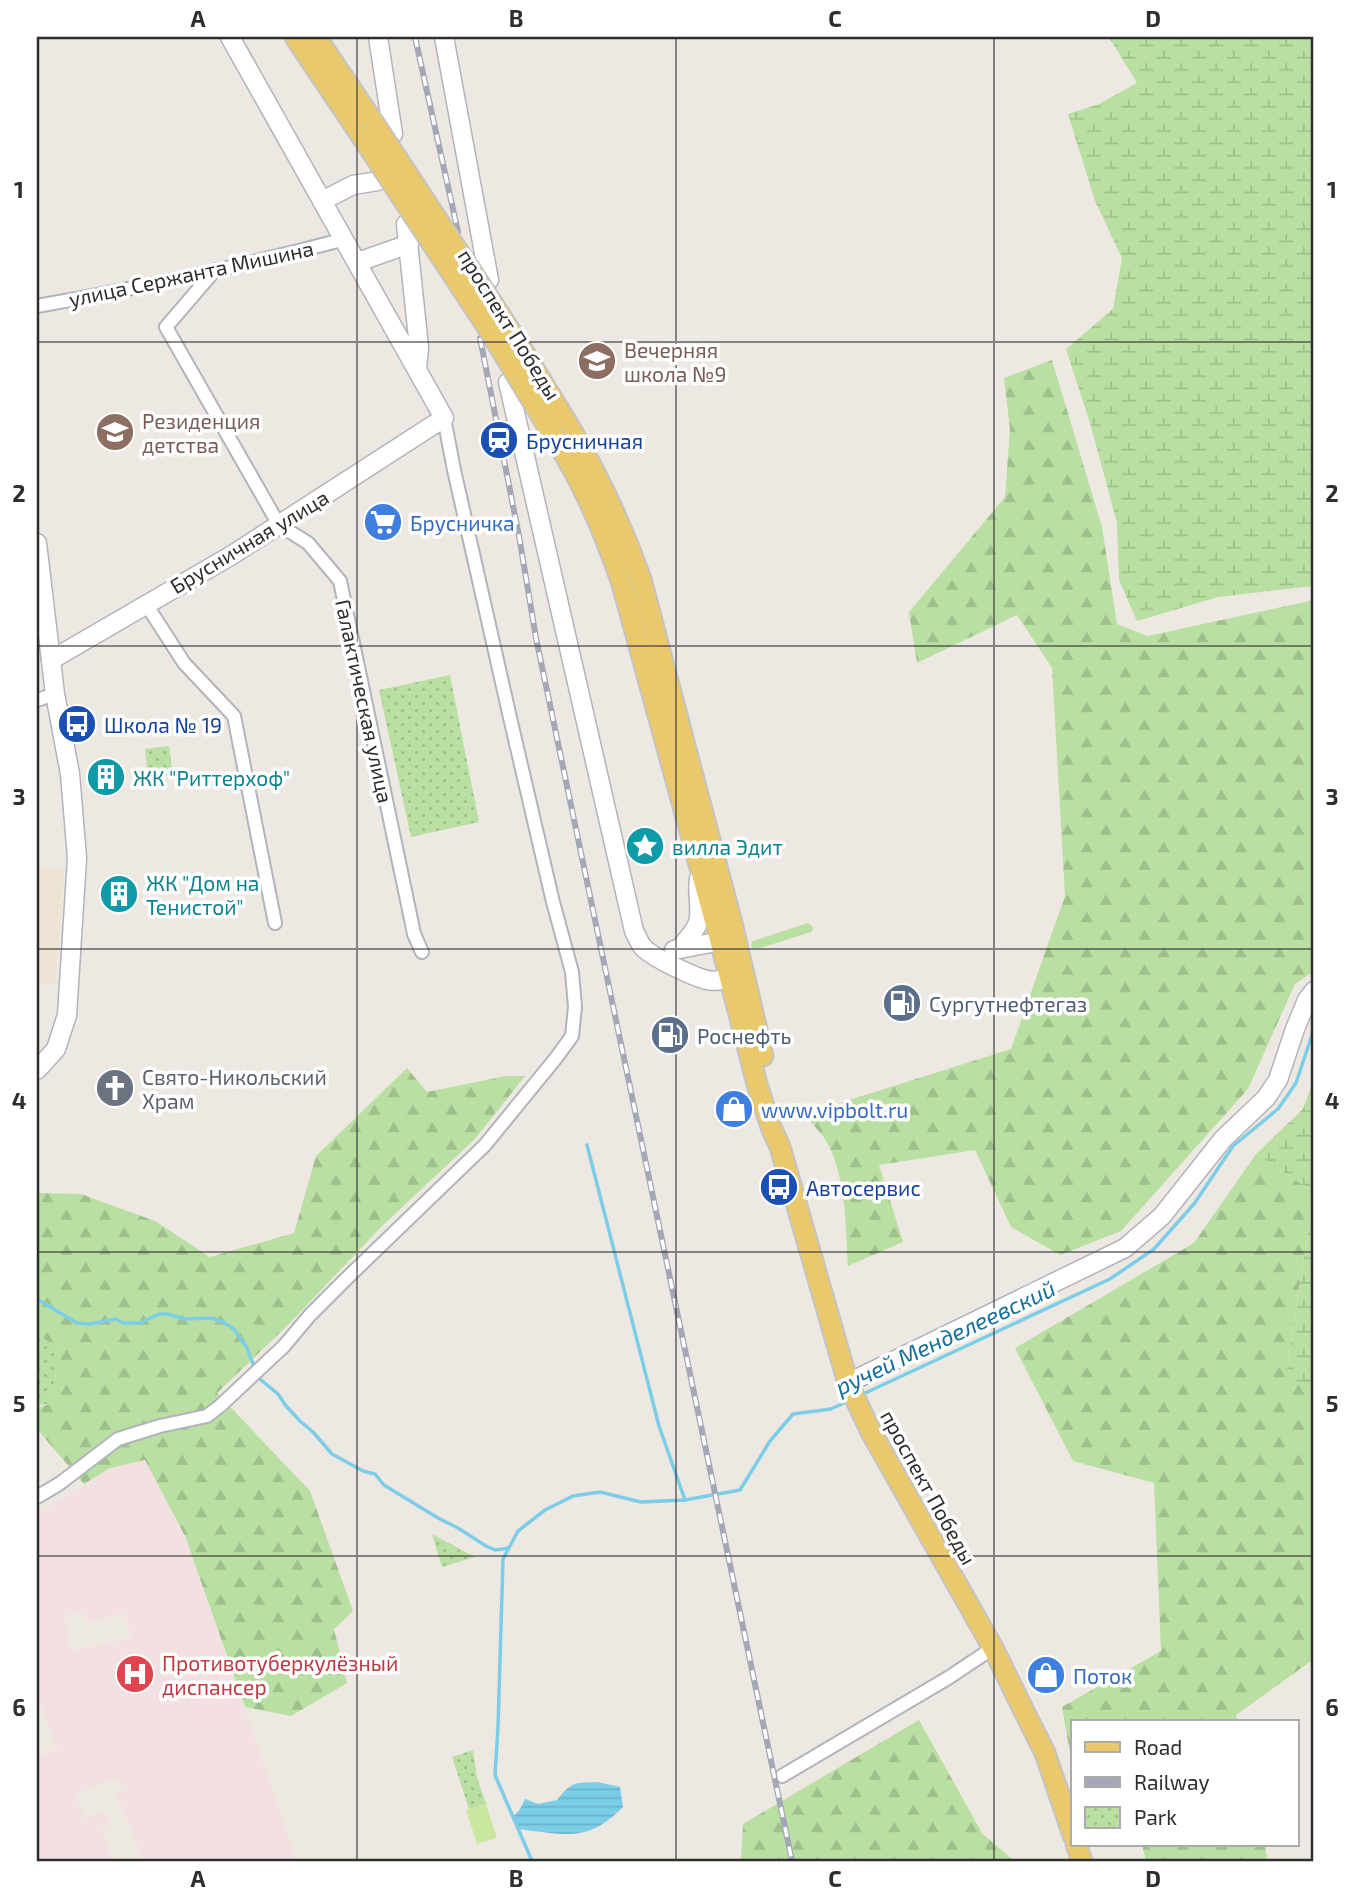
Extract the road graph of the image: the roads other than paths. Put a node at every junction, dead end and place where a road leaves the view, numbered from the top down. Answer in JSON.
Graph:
{"nodes":[{"id":1,"x":230,"y":37,"type":"edge"},
{"id":2,"x":295,"y":37,"type":"edge"},
{"id":3,"x":378,"y":37,"type":"edge"},
{"id":4,"x":444,"y":37,"type":"edge"},
{"id":5,"x":320,"y":41,"type":"edge"},
{"id":6,"x":367,"y":128,"type":"junction"},
{"id":7,"x":393,"y":134,"type":"dead end"},
{"id":8,"x":378,"y":181,"type":"dead end"},
{"id":9,"x":322,"y":201,"type":"junction"},
{"id":10,"x":406,"y":224,"type":"dead end"},
{"id":11,"x":345,"y":239,"type":"junction"},
{"id":12,"x":408,"y":244,"type":"junction"},
{"id":13,"x":358,"y":262,"type":"junction"},
{"id":14,"x":215,"y":270,"type":"junction"},
{"id":15,"x":489,"y":280,"type":"dead end"},
{"id":16,"x":37,"y":306,"type":"edge"},
{"id":17,"x":417,"y":369,"type":"junction"},
{"id":18,"x":508,"y":382,"type":"dead end"},
{"id":19,"x":444,"y":418,"type":"junction"},
{"id":20,"x":279,"y":525,"type":"junction"},
{"id":21,"x":37,"y":543,"type":"edge"},
{"id":22,"x":146,"y":604,"type":"junction"},
{"id":23,"x":51,"y":660,"type":"junction"},
{"id":24,"x":55,"y":694,"type":"junction"},
{"id":25,"x":37,"y":700,"type":"edge"},
{"id":26,"x":701,"y":871,"type":"junction"},
{"id":27,"x":275,"y":923,"type":"dead end"},
{"id":28,"x":727,"y":940,"type":"junction"},
{"id":29,"x":679,"y":949,"type":"junction"},
{"id":30,"x":422,"y":952,"type":"dead end"},
{"id":31,"x":654,"y":956,"type":"junction"},
{"id":32,"x":729,"y":978,"type":"junction"},
{"id":33,"x":1314,"y":991,"type":"edge"},
{"id":34,"x":37,"y":1070,"type":"edge"},
{"id":35,"x":780,"y":1147,"type":"junction"},
{"id":36,"x":848,"y":1383,"type":"junction"},
{"id":37,"x":37,"y":1497,"type":"edge"},
{"id":38,"x":993,"y":1648,"type":"junction"},
{"id":39,"x":782,"y":1776,"type":"dead end"},
{"id":40,"x":1071,"y":1829,"type":"edge"}],
"edges":[{"from":1,"to":9,"type":"street"},
{"from":2,"to":6,"type":"main road","name":"проспект Победы"},
{"from":3,"to":7,"type":"street"},
{"from":4,"to":15,"type":"street","name":"проспект Победы"},
{"from":5,"to":6,"type":"main road","name":"проспект Победы"},
{"from":6,"to":26,"type":"main road","name":"проспект Победы","bridge":true},
{"from":6,"to":28,"type":"main road","name":"проспект Победы","bridge":true},
{"from":8,"to":9,"type":"street"},
{"from":9,"to":11,"type":"street"},
{"from":10,"to":12,"type":"street"},
{"from":11,"to":13,"type":"street"},
{"from":11,"to":14,"type":"street","name":"улица Сержанта Мишина"},
{"from":12,"to":13,"type":"street"},
{"from":12,"to":17,"type":"street"},
{"from":13,"to":17,"type":"street"},
{"from":14,"to":16,"type":"street","name":"улица Сержанта Мишина"},
{"from":14,"to":20,"type":"street","name":"Галактическая улица"},
{"from":17,"to":19,"type":"street"},
{"from":18,"to":31,"type":"street","name":"проспект Победы"},
{"from":19,"to":20,"type":"street","name":"Брусничная улица"},
{"from":19,"to":37,"type":"street"},
{"from":20,"to":22,"type":"street","name":"Брусничная улица"},
{"from":20,"to":30,"type":"street","name":"Галактическая улица"},
{"from":21,"to":23,"type":"street"},
{"from":22,"to":23,"type":"street","name":"Брусничная улица"},
{"from":22,"to":27,"type":"street"},
{"from":23,"to":24,"type":"street"},
{"from":24,"to":25,"type":"street"},
{"from":24,"to":34,"type":"street"},
{"from":26,"to":28,"type":"main road","name":"проспект Победы"},
{"from":26,"to":29,"type":"street"},
{"from":28,"to":29,"type":"street"},
{"from":28,"to":32,"type":"main road","name":"проспект Победы"},
{"from":28,"to":35,"type":"main road","name":"проспект Победы"},
{"from":29,"to":31,"type":"street"},
{"from":31,"to":32,"type":"street","name":"проспект Победы"},
{"from":32,"to":35,"type":"main road","name":"проспект Победы"},
{"from":33,"to":36,"type":"street"},
{"from":35,"to":36,"type":"main road","name":"проспект Победы"},
{"from":36,"to":38,"type":"main road","name":"проспект Победы"},
{"from":38,"to":39,"type":"street"},
{"from":38,"to":40,"type":"main road","name":"проспект Победы"}]}
